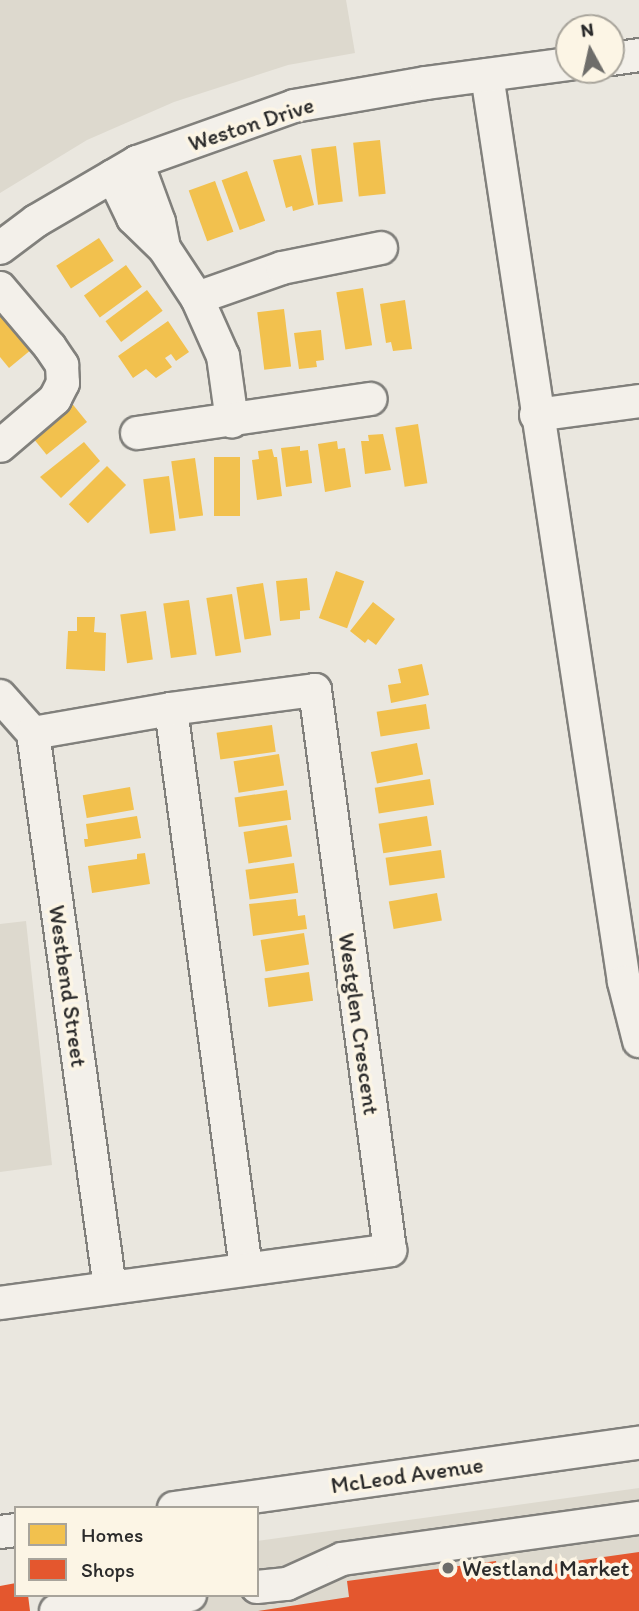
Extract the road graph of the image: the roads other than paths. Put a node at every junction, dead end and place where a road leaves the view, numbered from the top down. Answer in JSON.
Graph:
{"nodes":[{"id":1,"x":555,"y":66,"type":"edge"},
{"id":2,"x":487,"y":75,"type":"junction"},
{"id":3,"x":125,"y":169,"type":"junction"},
{"id":4,"x":0,"y":247,"type":"edge"},
{"id":5,"x":382,"y":248,"type":"dead end"},
{"id":6,"x":0,"y":288,"type":"edge"},
{"id":7,"x":197,"y":298,"type":"junction"},
{"id":8,"x":371,"y":399,"type":"dead end"},
{"id":9,"x":639,"y":401,"type":"edge"},
{"id":10,"x":536,"y":415,"type":"junction"},
{"id":11,"x":232,"y":421,"type":"junction"},
{"id":12,"x":137,"y":433,"type":"dead end"},
{"id":13,"x":0,"y":446,"type":"edge"},
{"id":14,"x":0,"y":696,"type":"edge"},
{"id":15,"x":171,"y":709,"type":"junction"},
{"id":16,"x":33,"y":733,"type":"junction"},
{"id":17,"x":631,"y":979,"type":"edge"},
{"id":18,"x":639,"y":1041,"type":"edge"},
{"id":19,"x":246,"y":1269,"type":"junction"},
{"id":20,"x":110,"y":1288,"type":"junction"},
{"id":21,"x":0,"y":1303,"type":"edge"},
{"id":22,"x":639,"y":1443,"type":"edge"},
{"id":23,"x":188,"y":1506,"type":"edge"},
{"id":24,"x":639,"y":1518,"type":"edge"},
{"id":25,"x":259,"y":1587,"type":"edge"},
{"id":26,"x":173,"y":1597,"type":"edge"},
{"id":27,"x":53,"y":1611,"type":"edge"}],
"edges":[{"from":1,"to":2,"type":"street","name":"Weston Drive"},
{"from":2,"to":3,"type":"street","name":"Weston Drive"},
{"from":2,"to":10,"type":"street"},
{"from":3,"to":4,"type":"street","name":"Weston Drive"},
{"from":3,"to":7,"type":"street"},
{"from":5,"to":7,"type":"street"},
{"from":6,"to":13,"type":"street"},
{"from":7,"to":11,"type":"street"},
{"from":8,"to":11,"type":"street"},
{"from":9,"to":10,"type":"street"},
{"from":10,"to":17,"type":"street"},
{"from":11,"to":12,"type":"street"},
{"from":14,"to":16,"type":"street"},
{"from":15,"to":16,"type":"street","name":"Westglen Crescent"},
{"from":15,"to":19,"type":"street"},
{"from":15,"to":19,"type":"street","name":"Westglen Crescent"},
{"from":16,"to":20,"type":"street","name":"Westbend Street"},
{"from":17,"to":18,"type":"street"},
{"from":19,"to":20,"type":"street","name":"Westglen Crescent"},
{"from":20,"to":21,"type":"street","name":"Westglen Crescent"},
{"from":22,"to":23,"type":"street","name":"McLeod Avenue"},
{"from":24,"to":25,"type":"street"},
{"from":26,"to":27,"type":"street"}]}
